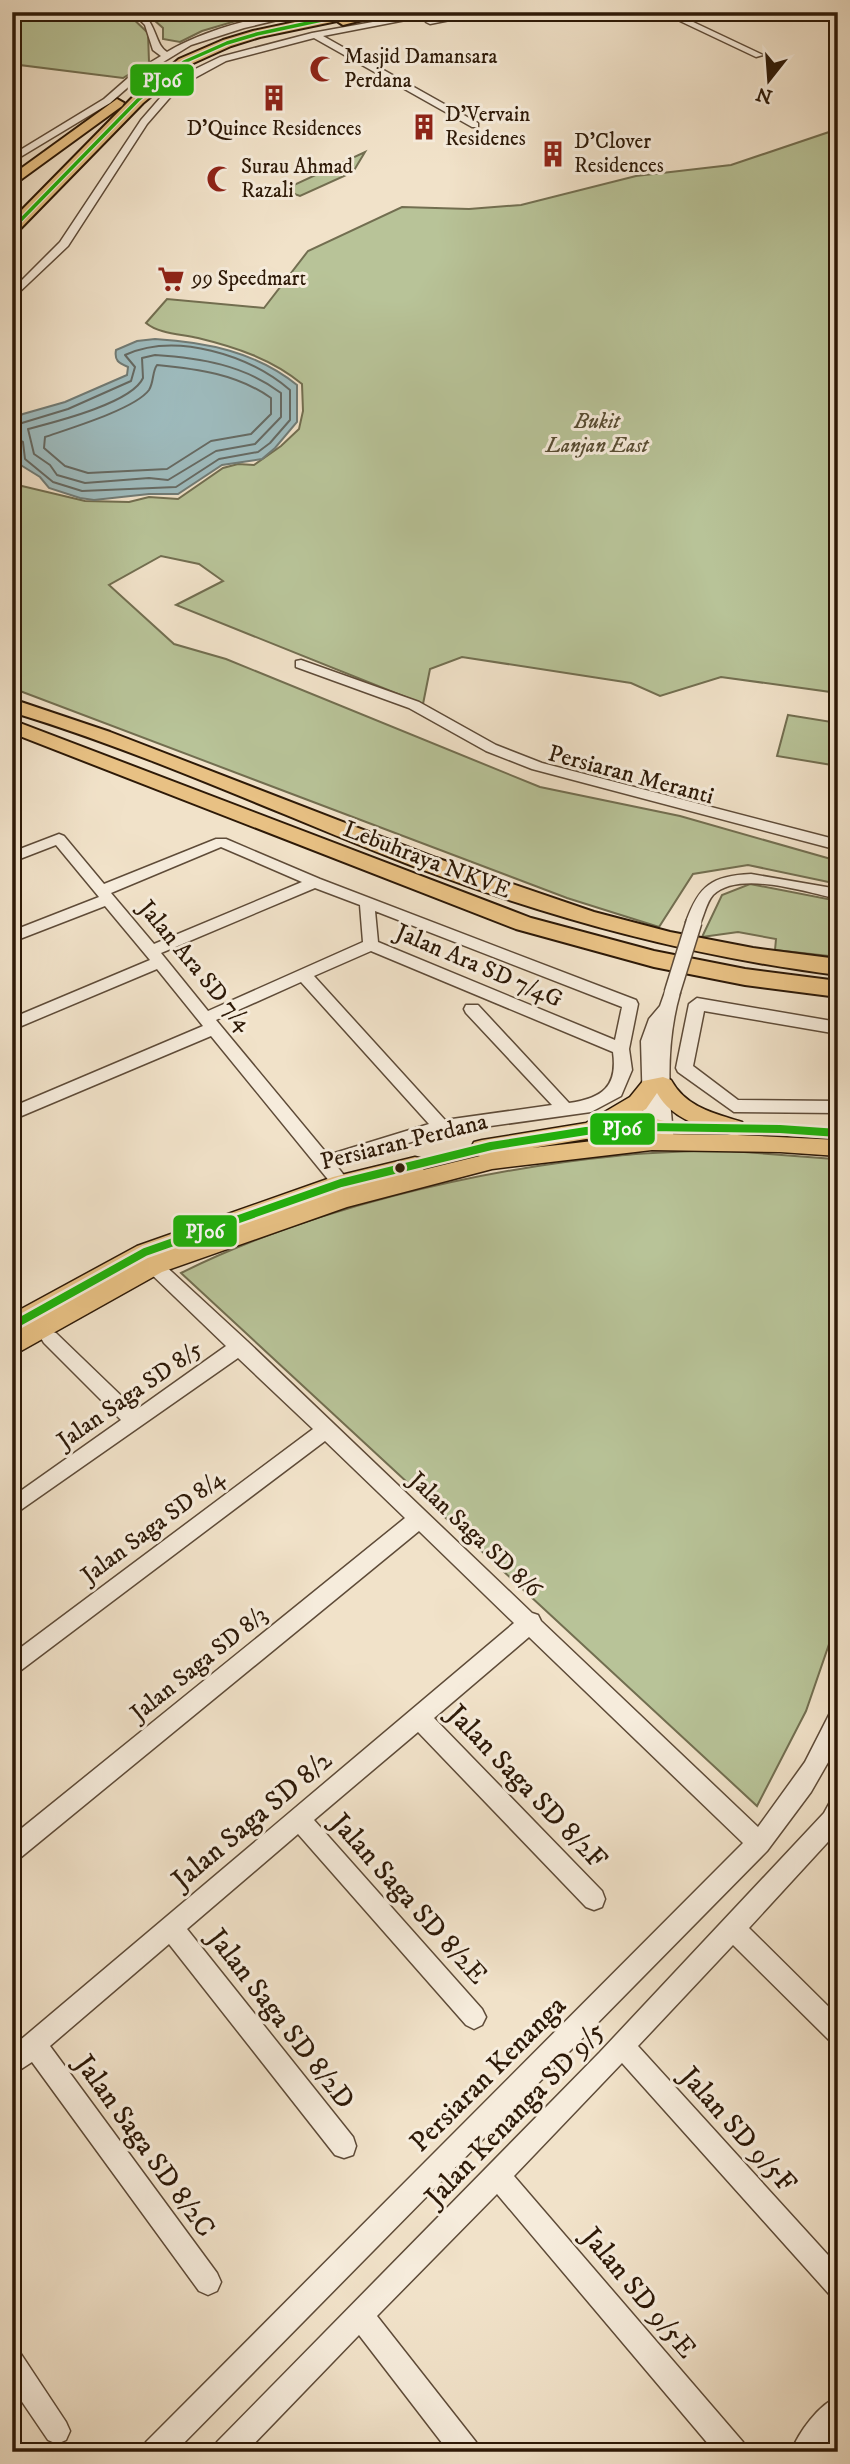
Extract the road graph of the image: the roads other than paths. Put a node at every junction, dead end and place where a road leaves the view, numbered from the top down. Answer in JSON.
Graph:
{"nodes":[{"id":1,"x":136,"y":12,"type":"edge"},
{"id":2,"x":307,"y":12,"type":"edge"},
{"id":3,"x":360,"y":12,"type":"edge"},
{"id":4,"x":388,"y":12,"type":"edge"},
{"id":5,"x":403,"y":12,"type":"edge"},
{"id":6,"x":443,"y":12,"type":"edge"},
{"id":7,"x":486,"y":12,"type":"edge"},
{"id":8,"x":665,"y":12,"type":"edge"},
{"id":9,"x":419,"y":14,"type":"edge"},
{"id":10,"x":332,"y":18,"type":"edge"},
{"id":11,"x":379,"y":22,"type":"junction"},
{"id":12,"x":430,"y":22,"type":"junction"},
{"id":13,"x":315,"y":35,"type":"junction"},
{"id":14,"x":325,"y":40,"type":"junction"},
{"id":15,"x":164,"y":55,"type":"junction"},
{"id":16,"x":759,"y":55,"type":"dead end"},
{"id":17,"x":183,"y":95,"type":"dead end"},
{"id":18,"x":138,"y":100,"type":"junction"},
{"id":19,"x":158,"y":123,"type":"dead end"},
{"id":20,"x":475,"y":125,"type":"dead end"},
{"id":21,"x":144,"y":131,"type":"junction"},
{"id":22,"x":124,"y":149,"type":"junction"},
{"id":23,"x":12,"y":159,"type":"edge"},
{"id":24,"x":12,"y":182,"type":"edge"},
{"id":25,"x":12,"y":229,"type":"edge"},
{"id":26,"x":12,"y":296,"type":"edge"},
{"id":27,"x":301,"y":664,"type":"dead end"},
{"id":28,"x":12,"y":705,"type":"edge"},
{"id":29,"x":12,"y":726,"type":"edge"},
{"id":30,"x":725,"y":820,"type":"junction"},
{"id":31,"x":838,"y":845,"type":"edge"},
{"id":32,"x":838,"y":856,"type":"edge"},
{"id":33,"x":12,"y":857,"type":"edge"},
{"id":34,"x":315,"y":882,"type":"junction"},
{"id":35,"x":838,"y":894,"type":"edge"},
{"id":36,"x":105,"y":895,"type":"junction"},
{"id":37,"x":367,"y":900,"type":"junction"},
{"id":38,"x":12,"y":937,"type":"edge"},
{"id":39,"x":370,"y":945,"type":"junction"},
{"id":40,"x":156,"y":956,"type":"junction"},
{"id":41,"x":838,"y":967,"type":"edge"},
{"id":42,"x":304,"y":975,"type":"junction"},
{"id":43,"x":838,"y":989,"type":"edge"},
{"id":44,"x":472,"y":1009,"type":"dead end"},
{"id":45,"x":210,"y":1023,"type":"junction"},
{"id":46,"x":12,"y":1024,"type":"edge"},
{"id":47,"x":838,"y":1027,"type":"edge"},
{"id":48,"x":621,"y":1049,"type":"junction"},
{"id":49,"x":657,"y":1086,"type":"junction"},
{"id":50,"x":838,"y":1107,"type":"edge"},
{"id":51,"x":565,"y":1110,"type":"junction"},
{"id":52,"x":12,"y":1114,"type":"edge"},
{"id":53,"x":441,"y":1127,"type":"junction"},
{"id":54,"x":734,"y":1128,"type":"junction"},
{"id":55,"x":586,"y":1131,"type":"junction"},
{"id":56,"x":658,"y":1135,"type":"junction"},
{"id":57,"x":835,"y":1145,"type":"edge"},
{"id":58,"x":325,"y":1162,"type":"junction"},
{"id":59,"x":341,"y":1183,"type":"junction"},
{"id":60,"x":154,"y":1266,"type":"junction"},
{"id":61,"x":12,"y":1326,"type":"edge"},
{"id":62,"x":50,"y":1338,"type":"dead end"},
{"id":63,"x":12,"y":1346,"type":"edge"},
{"id":64,"x":241,"y":1346,"type":"junction"},
{"id":65,"x":135,"y":1422,"type":"junction"},
{"id":66,"x":326,"y":1430,"type":"junction"},
{"id":67,"x":14,"y":1503,"type":"edge"},
{"id":68,"x":419,"y":1519,"type":"junction"},
{"id":69,"x":530,"y":1622,"type":"junction"},
{"id":70,"x":12,"y":1667,"type":"edge"},
{"id":71,"x":419,"y":1718,"type":"junction"},
{"id":72,"x":838,"y":1720,"type":"edge"},
{"id":73,"x":837,"y":1812,"type":"edge"},
{"id":74,"x":299,"y":1819,"type":"junction"},
{"id":75,"x":759,"y":1843,"type":"junction"},
{"id":76,"x":12,"y":1850,"type":"edge"},
{"id":77,"x":594,"y":1899,"type":"dead end"},
{"id":78,"x":171,"y":1928,"type":"junction"},
{"id":79,"x":733,"y":1929,"type":"junction"},
{"id":80,"x":474,"y":2017,"type":"dead end"},
{"id":81,"x":838,"y":2033,"type":"edge"},
{"id":82,"x":34,"y":2045,"type":"junction"},
{"id":83,"x":622,"y":2046,"type":"junction"},
{"id":84,"x":12,"y":2063,"type":"edge"},
{"id":85,"x":344,"y":2146,"type":"dead end"},
{"id":86,"x":497,"y":2175,"type":"junction"},
{"id":87,"x":208,"y":2283,"type":"dead end"},
{"id":88,"x":838,"y":2285,"type":"edge"},
{"id":89,"x":360,"y":2315,"type":"junction"},
{"id":90,"x":12,"y":2363,"type":"edge"},
{"id":91,"x":838,"y":2410,"type":"edge"},
{"id":92,"x":57,"y":2431,"type":"dead end"},
{"id":93,"x":156,"y":2452,"type":"edge"},
{"id":94,"x":227,"y":2452,"type":"edge"},
{"id":95,"x":466,"y":2452,"type":"edge"},
{"id":96,"x":733,"y":2452,"type":"edge"},
{"id":97,"x":804,"y":2452,"type":"edge"}],
"edges":[{"from":1,"to":15,"type":"street"},
{"from":2,"to":15,"type":"street"},
{"from":3,"to":18,"type":"highway"},
{"from":4,"to":10,"type":"highway"},
{"from":5,"to":11,"type":"street"},
{"from":6,"to":9,"type":"street"},
{"from":7,"to":12,"type":"street"},
{"from":8,"to":16,"type":"street"},
{"from":9,"to":11,"type":"street"},
{"from":9,"to":12,"type":"street"},
{"from":10,"to":18,"type":"highway"},
{"from":10,"to":24,"type":"highway"},
{"from":11,"to":13,"type":"street"},
{"from":12,"to":14,"type":"street"},
{"from":13,"to":14,"type":"street"},
{"from":13,"to":21,"type":"street"},
{"from":14,"to":17,"type":"street"},
{"from":14,"to":20,"type":"street"},
{"from":15,"to":23,"type":"street"},
{"from":18,"to":25,"type":"highway"},
{"from":19,"to":21,"type":"street"},
{"from":21,"to":22,"type":"street"},
{"from":21,"to":22,"type":"street"},
{"from":22,"to":26,"type":"street"},
{"from":27,"to":30,"type":"street","name":"Persiaran Meranti"},
{"from":28,"to":41,"type":"highway","name":"Lebuhraya NKVE"},
{"from":29,"to":43,"type":"highway","name":"Lebuhraya NKVE"},
{"from":30,"to":31,"type":"street","name":"Persiaran Meranti"},
{"from":30,"to":32,"type":"street","name":"Persiaran Meranti"},
{"from":33,"to":36,"type":"street","name":"Jalan Ara SD 7/4"},
{"from":34,"to":36,"type":"street"},
{"from":34,"to":37,"type":"street"},
{"from":34,"to":40,"type":"street"},
{"from":35,"to":49,"type":"street","bridge":true},
{"from":36,"to":38,"type":"street"},
{"from":36,"to":40,"type":"street","name":"Jalan Ara SD 7/4"},
{"from":37,"to":39,"type":"street"},
{"from":37,"to":48,"type":"street"},
{"from":39,"to":42,"type":"street","name":"Jalan Ara SD 7/4G"},
{"from":39,"to":48,"type":"street","name":"Jalan Ara SD 7/4G"},
{"from":40,"to":45,"type":"street","name":"Jalan Ara SD 7/4"},
{"from":40,"to":46,"type":"street"},
{"from":42,"to":45,"type":"street","name":"Jalan Ara SD 7/4G"},
{"from":42,"to":53,"type":"street"},
{"from":44,"to":51,"type":"street"},
{"from":45,"to":52,"type":"street","name":"Jalan Ara SD 7/4G"},
{"from":45,"to":58,"type":"street","name":"Jalan Ara SD 7/4"},
{"from":47,"to":50,"type":"street"},
{"from":48,"to":51,"type":"street"},
{"from":49,"to":54,"type":"main road"},
{"from":49,"to":55,"type":"main road"},
{"from":49,"to":56,"type":"street"},
{"from":51,"to":53,"type":"street"},
{"from":53,"to":58,"type":"street"},
{"from":54,"to":56,"type":"main road","name":"Persiaran Perdana"},
{"from":54,"to":57,"type":"main road","name":"Persiaran Perdana"},
{"from":55,"to":56,"type":"main road","name":"Persiaran Perdana"},
{"from":55,"to":59,"type":"main road","name":"Persiaran Perdana"},
{"from":56,"to":57,"type":"main road","name":"Persiaran Perdana"},
{"from":56,"to":60,"type":"main road","name":"Persiaran Perdana"},
{"from":58,"to":59,"type":"street","name":"Jalan Ara SD 7/4"},
{"from":59,"to":61,"type":"main road","name":"Persiaran Perdana"},
{"from":60,"to":63,"type":"main road","name":"Persiaran Perdana"},
{"from":60,"to":64,"type":"street","name":"Jalan Saga SD 8/6"},
{"from":62,"to":65,"type":"street"},
{"from":64,"to":65,"type":"street","name":"Jalan Saga SD 8/5"},
{"from":64,"to":66,"type":"street","name":"Jalan Saga SD 8/6"},
{"from":65,"to":67,"type":"street","name":"Jalan Saga SD 8/5"},
{"from":66,"to":68,"type":"street","name":"Jalan Saga SD 8/6"},
{"from":66,"to":70,"type":"street","name":"Jalan Saga SD 8/4"},
{"from":68,"to":69,"type":"street","name":"Jalan Saga SD 8/6"},
{"from":68,"to":76,"type":"street","name":"Jalan Saga SD 8/3"},
{"from":69,"to":71,"type":"street","name":"Jalan Saga SD 8/2"},
{"from":69,"to":75,"type":"street","name":"Jalan Saga SD 8/6"},
{"from":71,"to":74,"type":"street","name":"Jalan Saga SD 8/2"},
{"from":71,"to":77,"type":"street","name":"Jalan Saga SD 8/2F"},
{"from":72,"to":75,"type":"street","name":"Persiaran Kenanga"},
{"from":73,"to":79,"type":"street","name":"Jalan Kenanga SD 9/5"},
{"from":74,"to":78,"type":"street","name":"Jalan Saga SD 8/2"},
{"from":74,"to":80,"type":"street","name":"Jalan Saga SD 8/2E"},
{"from":75,"to":93,"type":"street","name":"Persiaran Kenanga"},
{"from":78,"to":82,"type":"street","name":"Jalan Saga SD 8/2"},
{"from":78,"to":85,"type":"street","name":"Jalan Saga SD 8/2D"},
{"from":79,"to":81,"type":"street"},
{"from":79,"to":83,"type":"street","name":"Jalan Kenanga SD 9/5"},
{"from":82,"to":84,"type":"street","name":"Jalan Saga SD 8/2"},
{"from":82,"to":87,"type":"street","name":"Jalan Saga SD 8/2C"},
{"from":83,"to":86,"type":"street","name":"Jalan Kenanga SD 9/5"},
{"from":83,"to":88,"type":"street","name":"Jalan SD 9/5F"},
{"from":86,"to":89,"type":"street","name":"Jalan Kenanga SD 9/5"},
{"from":86,"to":96,"type":"street","name":"Jalan SD 9/5E"},
{"from":89,"to":94,"type":"street","name":"Jalan Kenanga SD 9/5"},
{"from":89,"to":95,"type":"street"},
{"from":90,"to":92,"type":"street"},
{"from":91,"to":97,"type":"street"}]}
